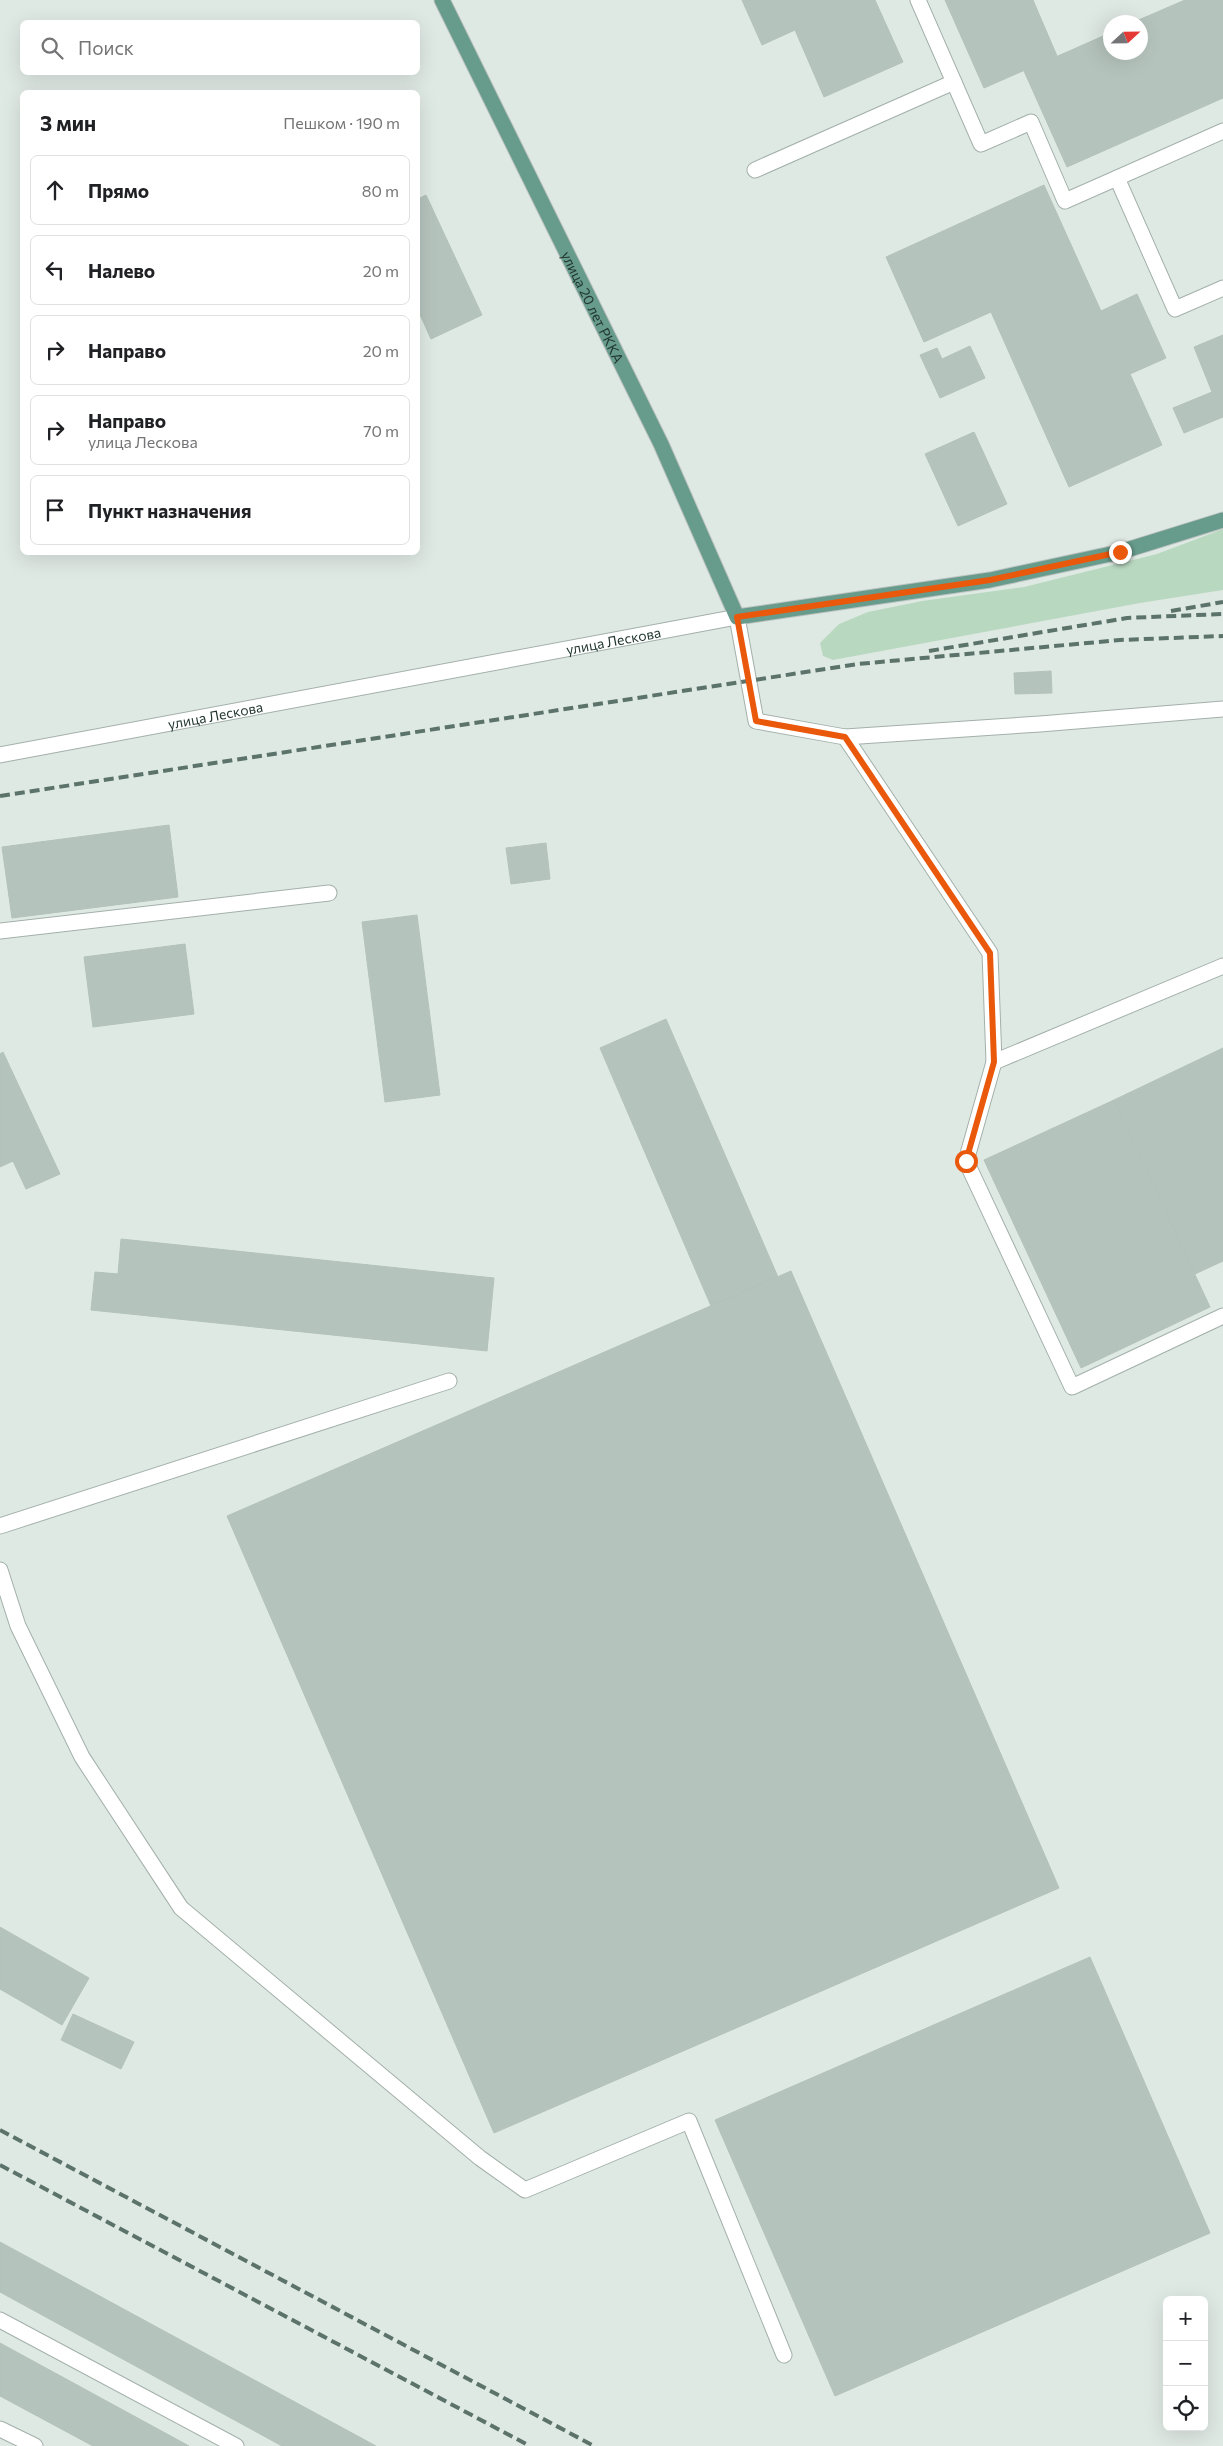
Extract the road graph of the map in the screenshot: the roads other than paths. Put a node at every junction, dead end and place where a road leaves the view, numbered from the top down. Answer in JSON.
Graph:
{"nodes":[{"id":1,"x":442,"y":0,"type":"edge"},
{"id":2,"x":918,"y":0,"type":"edge"},
{"id":3,"x":954,"y":82,"type":"junction"},
{"id":4,"x":1223,"y":131,"type":"edge"},
{"id":5,"x":755,"y":170,"type":"dead end"},
{"id":6,"x":1117,"y":178,"type":"junction"},
{"id":7,"x":1223,"y":288,"type":"edge"},
{"id":8,"x":1223,"y":520,"type":"edge"},
{"id":9,"x":737,"y":617,"type":"junction"},
{"id":10,"x":1223,"y":708,"type":"edge"},
{"id":11,"x":845,"y":737,"type":"junction"},
{"id":12,"x":0,"y":755,"type":"edge"},
{"id":13,"x":329,"y":893,"type":"dead end"},
{"id":14,"x":0,"y":931,"type":"edge"},
{"id":15,"x":1223,"y":966,"type":"edge"},
{"id":16,"x":994,"y":1062,"type":"junction"},
{"id":17,"x":1223,"y":1316,"type":"edge"},
{"id":18,"x":449,"y":1381,"type":"dead end"},
{"id":19,"x":0,"y":1526,"type":"edge"},
{"id":20,"x":0,"y":1570,"type":"edge"},
{"id":21,"x":0,"y":2320,"type":"edge"},
{"id":22,"x":784,"y":2355,"type":"dead end"},
{"id":23,"x":0,"y":2429,"type":"edge"},
{"id":24,"x":35,"y":2446,"type":"edge"},
{"id":25,"x":236,"y":2446,"type":"edge"}],
"edges":[{"from":1,"to":9,"type":"main road","name":"улица 20 лет РККА"},
{"from":2,"to":3,"type":"street"},
{"from":3,"to":5,"type":"street"},
{"from":3,"to":6,"type":"street"},
{"from":4,"to":6,"type":"street"},
{"from":6,"to":7,"type":"street"},
{"from":8,"to":9,"type":"main road","name":"улица Лескова"},
{"from":9,"to":11,"type":"street"},
{"from":9,"to":12,"type":"street","name":"улица Лескова"},
{"from":10,"to":11,"type":"street"},
{"from":11,"to":16,"type":"street"},
{"from":13,"to":14,"type":"street"},
{"from":15,"to":16,"type":"street"},
{"from":16,"to":17,"type":"street"},
{"from":18,"to":19,"type":"street"},
{"from":20,"to":22,"type":"street"},
{"from":21,"to":25,"type":"street"},
{"from":23,"to":24,"type":"street"}]}
